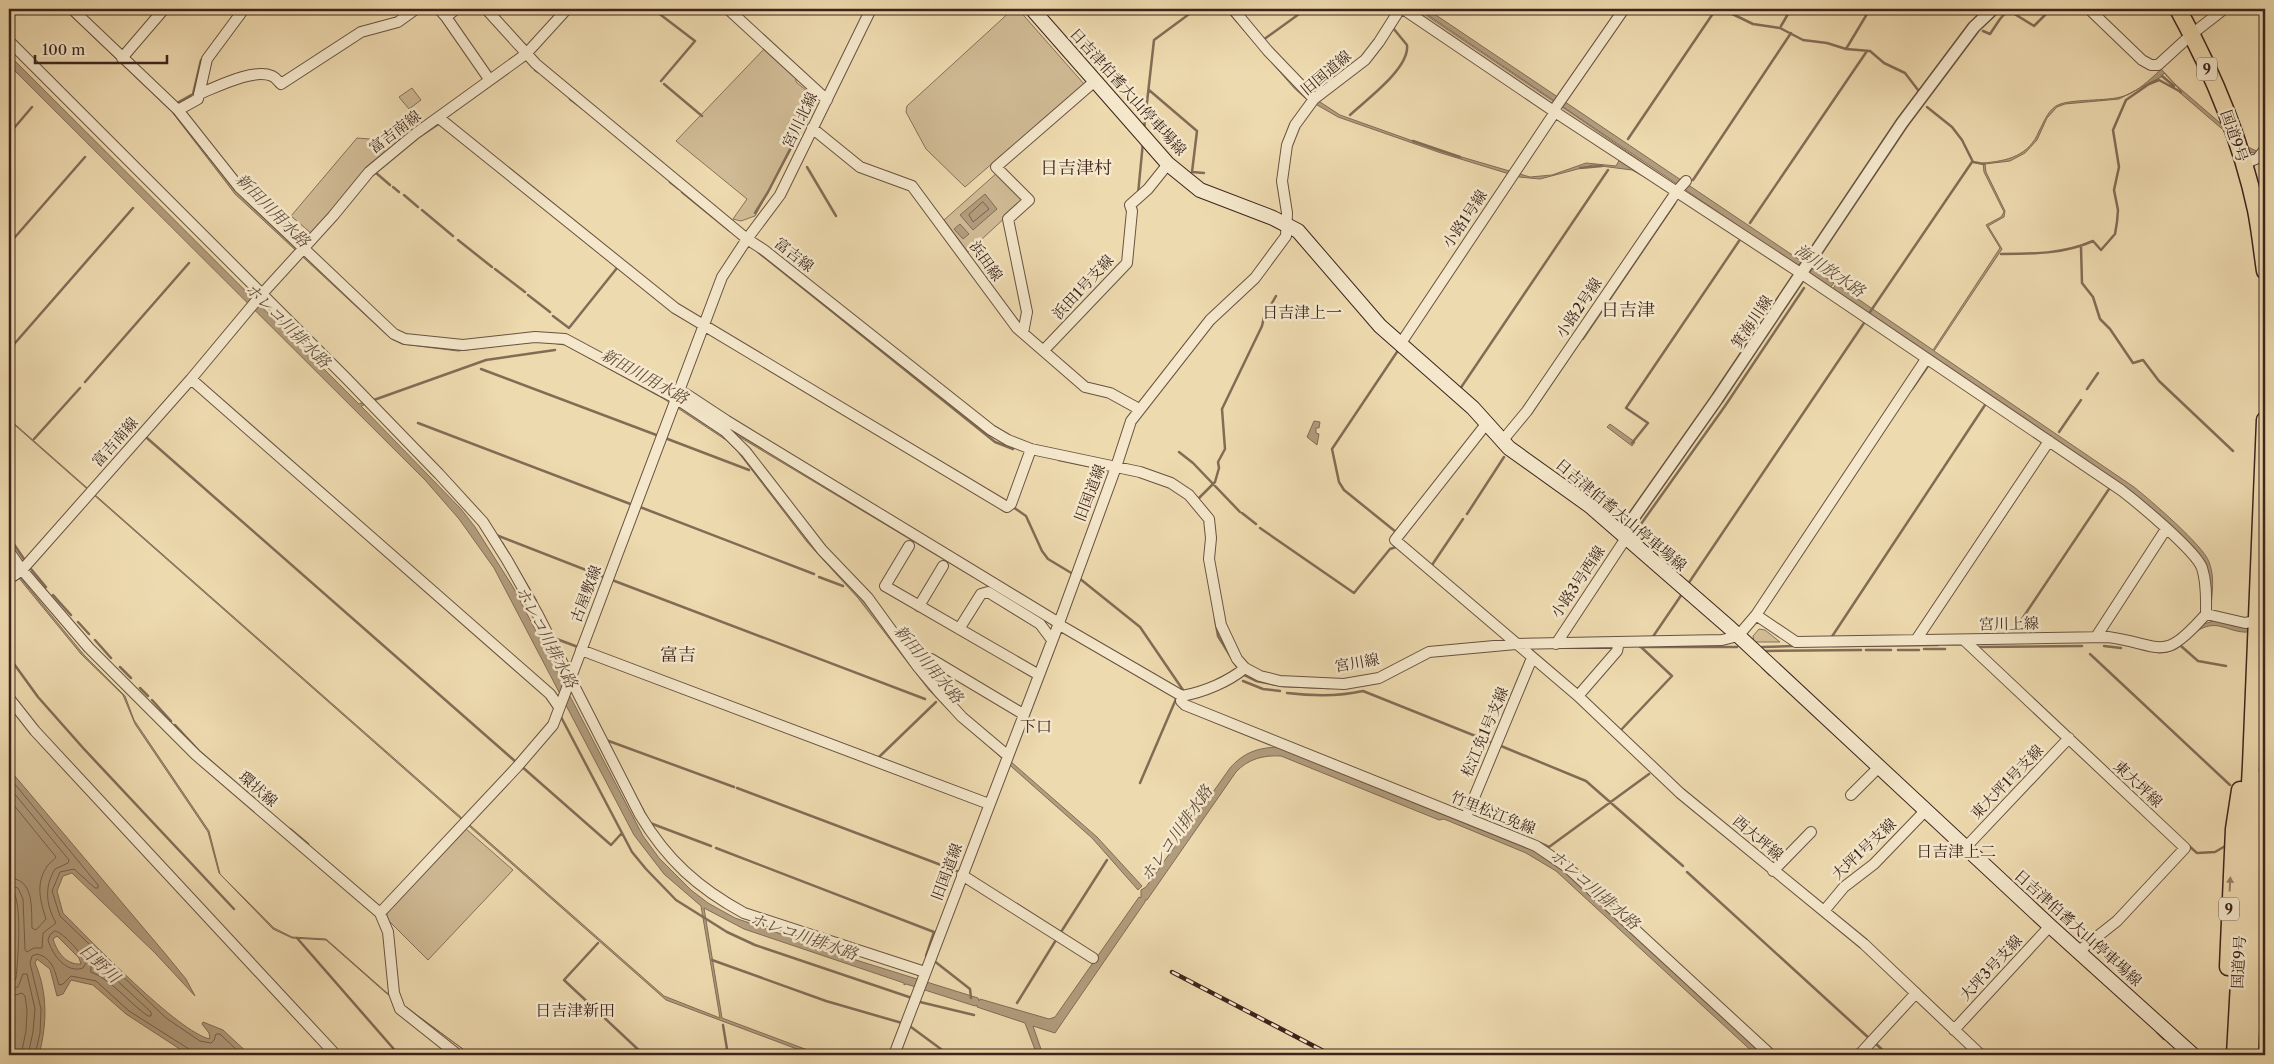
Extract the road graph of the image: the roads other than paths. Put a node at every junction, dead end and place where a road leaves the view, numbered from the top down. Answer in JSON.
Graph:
{"nodes":[{"id":1,"x":72,"y":9,"type":"edge"},
{"id":2,"x":164,"y":9,"type":"edge"},
{"id":3,"x":244,"y":9,"type":"edge"},
{"id":4,"x":416,"y":9,"type":"edge"},
{"id":5,"x":456,"y":9,"type":"edge"},
{"id":6,"x":486,"y":9,"type":"edge"},
{"id":7,"x":567,"y":9,"type":"edge"},
{"id":8,"x":728,"y":9,"type":"edge"},
{"id":9,"x":871,"y":9,"type":"edge"},
{"id":10,"x":1032,"y":9,"type":"edge"},
{"id":11,"x":1233,"y":9,"type":"edge"},
{"id":12,"x":1402,"y":9,"type":"edge"},
{"id":13,"x":1624,"y":9,"type":"edge"},
{"id":14,"x":1993,"y":9,"type":"edge"},
{"id":15,"x":2089,"y":9,"type":"edge"},
{"id":16,"x":2178,"y":9,"type":"edge"},
{"id":17,"x":2224,"y":9,"type":"edge"},
{"id":18,"x":442,"y":13,"type":"edge"},
{"id":19,"x":2192,"y":34,"type":"junction"},
{"id":20,"x":9,"y":40,"type":"edge"},
{"id":21,"x":526,"y":54,"type":"junction"},
{"id":22,"x":122,"y":58,"type":"junction"},
{"id":23,"x":489,"y":79,"type":"junction"},
{"id":24,"x":1096,"y":81,"type":"junction"},
{"id":25,"x":199,"y":94,"type":"junction"},
{"id":26,"x":1314,"y":99,"type":"junction"},
{"id":27,"x":826,"y":100,"type":"junction"},
{"id":28,"x":1555,"y":109,"type":"junction"},
{"id":29,"x":178,"y":110,"type":"junction"},
{"id":30,"x":439,"y":118,"type":"junction"},
{"id":31,"x":812,"y":128,"type":"junction"},
{"id":32,"x":2263,"y":152,"type":"edge"},
{"id":33,"x":1168,"y":164,"type":"junction"},
{"id":34,"x":2244,"y":164,"type":"junction"},
{"id":35,"x":1681,"y":187,"type":"junction"},
{"id":36,"x":1287,"y":224,"type":"junction"},
{"id":37,"x":747,"y":239,"type":"junction"},
{"id":38,"x":304,"y":248,"type":"junction"},
{"id":39,"x":2265,"y":271,"type":"edge"},
{"id":40,"x":1802,"y":274,"type":"junction"},
{"id":41,"x":260,"y":296,"type":"junction"},
{"id":42,"x":704,"y":326,"type":"junction"},
{"id":43,"x":1023,"y":333,"type":"junction"},
{"id":44,"x":1401,"y":343,"type":"junction"},
{"id":45,"x":1044,"y":350,"type":"junction"},
{"id":46,"x":1926,"y":360,"type":"junction"},
{"id":47,"x":191,"y":379,"type":"junction"},
{"id":48,"x":679,"y":394,"type":"junction"},
{"id":49,"x":1139,"y":409,"type":"junction"},
{"id":50,"x":2265,"y":420,"type":"edge"},
{"id":51,"x":1487,"y":423,"type":"junction"},
{"id":52,"x":1503,"y":440,"type":"junction"},
{"id":53,"x":2049,"y":442,"type":"junction"},
{"id":54,"x":1031,"y":449,"type":"junction"},
{"id":55,"x":1116,"y":467,"type":"junction"},
{"id":56,"x":2166,"y":529,"type":"junction"},
{"id":57,"x":1624,"y":536,"type":"junction"},
{"id":58,"x":909,"y":546,"type":"dead end"},
{"id":59,"x":9,"y":552,"type":"edge"},
{"id":60,"x":943,"y":566,"type":"dead end"},
{"id":61,"x":22,"y":570,"type":"junction"},
{"id":62,"x":9,"y":579,"type":"edge"},
{"id":63,"x":919,"y":606,"type":"junction"},
{"id":64,"x":2206,"y":614,"type":"junction"},
{"id":65,"x":1756,"y":615,"type":"junction"},
{"id":66,"x":2259,"y":616,"type":"edge"},
{"id":67,"x":1058,"y":624,"type":"junction"},
{"id":68,"x":959,"y":628,"type":"junction"},
{"id":69,"x":1738,"y":636,"type":"junction"},
{"id":70,"x":2096,"y":637,"type":"junction"},
{"id":71,"x":1052,"y":640,"type":"junction"},
{"id":72,"x":1916,"y":640,"type":"junction"},
{"id":73,"x":1964,"y":640,"type":"junction"},
{"id":74,"x":1619,"y":642,"type":"junction"},
{"id":75,"x":1516,"y":644,"type":"junction"},
{"id":76,"x":1556,"y":644,"type":"junction"},
{"id":77,"x":581,"y":650,"type":"junction"},
{"id":78,"x":1532,"y":658,"type":"junction"},
{"id":79,"x":931,"y":659,"type":"dead end"},
{"id":80,"x":1245,"y":668,"type":"junction"},
{"id":81,"x":1039,"y":675,"type":"junction"},
{"id":82,"x":570,"y":683,"type":"junction"},
{"id":83,"x":1182,"y":696,"type":"junction"},
{"id":84,"x":1578,"y":696,"type":"junction"},
{"id":85,"x":9,"y":698,"type":"edge"},
{"id":86,"x":560,"y":705,"type":"junction"},
{"id":87,"x":1024,"y":714,"type":"junction"},
{"id":88,"x":2069,"y":738,"type":"junction"},
{"id":89,"x":1007,"y":755,"type":"junction"},
{"id":90,"x":1880,"y":766,"type":"junction"},
{"id":91,"x":2250,"y":766,"type":"junction"},
{"id":92,"x":1850,"y":795,"type":"dead end"},
{"id":93,"x":989,"y":804,"type":"junction"},
{"id":94,"x":1926,"y":810,"type":"junction"},
{"id":95,"x":1466,"y":818,"type":"junction"},
{"id":96,"x":1811,"y":832,"type":"dead end"},
{"id":97,"x":1966,"y":847,"type":"junction"},
{"id":98,"x":1774,"y":871,"type":"junction"},
{"id":99,"x":962,"y":875,"type":"junction"},
{"id":100,"x":1824,"y":911,"type":"junction"},
{"id":101,"x":380,"y":913,"type":"junction"},
{"id":102,"x":2050,"y":926,"type":"junction"},
{"id":103,"x":2079,"y":951,"type":"junction"},
{"id":104,"x":1093,"y":958,"type":"dead end"},
{"id":105,"x":924,"y":975,"type":"junction"},
{"id":106,"x":1916,"y":993,"type":"junction"},
{"id":107,"x":1954,"y":1030,"type":"junction"},
{"id":108,"x":336,"y":1055,"type":"edge"},
{"id":109,"x":458,"y":1055,"type":"edge"},
{"id":110,"x":894,"y":1055,"type":"edge"},
{"id":111,"x":1771,"y":1055,"type":"edge"},
{"id":112,"x":1859,"y":1055,"type":"edge"},
{"id":113,"x":1981,"y":1055,"type":"edge"},
{"id":114,"x":2193,"y":1055,"type":"edge"},
{"id":115,"x":2224,"y":1055,"type":"edge"},
{"id":116,"x":2235,"y":1055,"type":"edge"},
{"id":117,"x":2250,"y":1055,"type":"edge"}],
"edges":[{"from":1,"to":22,"type":"street"},
{"from":2,"to":22,"type":"street"},
{"from":3,"to":25,"type":"street"},
{"from":4,"to":25,"type":"street"},
{"from":5,"to":18,"type":"street"},
{"from":6,"to":21,"type":"street","name":"富吉線"},
{"from":7,"to":21,"type":"street","name":"富吉南線"},
{"from":8,"to":27,"type":"street"},
{"from":9,"to":27,"type":"street","name":"宮川北線"},
{"from":10,"to":24,"type":"main road","name":"日吉津伯耆大山停車場線"},
{"from":11,"to":26,"type":"street"},
{"from":12,"to":26,"type":"street","name":"旧国道線"},
{"from":12,"to":28,"type":"street"},
{"from":13,"to":28,"type":"street","name":"小路1号線"},
{"from":14,"to":40,"type":"street","name":"箕海川線"},
{"from":15,"to":19,"type":"street"},
{"from":16,"to":19,"type":"highway","name":"国道9号","number":"9"},
{"from":17,"to":19,"type":"street"},
{"from":18,"to":23,"type":"street"},
{"from":19,"to":34,"type":"highway","name":"国道9号","number":"9"},
{"from":20,"to":41,"type":"street"},
{"from":21,"to":23,"type":"street","name":"富吉南線"},
{"from":21,"to":37,"type":"street","name":"富吉線"},
{"from":22,"to":29,"type":"street"},
{"from":23,"to":30,"type":"street","name":"富吉南線"},
{"from":24,"to":33,"type":"main road","name":"日吉津伯耆大山停車場線"},
{"from":24,"to":43,"type":"street"},
{"from":25,"to":29,"type":"street"},
{"from":26,"to":36,"type":"street","name":"旧国道線"},
{"from":27,"to":31,"type":"street","name":"宮川北線"},
{"from":28,"to":35,"type":"street"},
{"from":28,"to":44,"type":"street","name":"小路1号線"},
{"from":29,"to":38,"type":"street"},
{"from":30,"to":38,"type":"street","name":"富吉南線"},
{"from":30,"to":42,"type":"street"},
{"from":31,"to":37,"type":"street","name":"宮川北線"},
{"from":31,"to":43,"type":"street","name":"浜田線"},
{"from":32,"to":34,"type":"street"},
{"from":33,"to":36,"type":"main road","name":"日吉津伯耆大山停車場線"},
{"from":33,"to":45,"type":"street","name":"浜田1号支線"},
{"from":34,"to":39,"type":"highway","name":"国道9号","number":"9"},
{"from":35,"to":40,"type":"street"},
{"from":35,"to":52,"type":"street","name":"小路2号線"},
{"from":36,"to":44,"type":"main road","name":"日吉津伯耆大山停車場線"},
{"from":36,"to":49,"type":"street","name":"旧国道線"},
{"from":37,"to":42,"type":"street","name":"古屋敷線"},
{"from":37,"to":54,"type":"street","name":"富吉線"},
{"from":38,"to":41,"type":"street","name":"富吉南線"},
{"from":38,"to":48,"type":"street"},
{"from":40,"to":46,"type":"street"},
{"from":40,"to":57,"type":"street","name":"箕海川線"},
{"from":41,"to":47,"type":"street","name":"富吉南線"},
{"from":41,"to":82,"type":"street"},
{"from":42,"to":48,"type":"street","name":"古屋敷線"},
{"from":42,"to":54,"type":"street"},
{"from":43,"to":45,"type":"street","name":"浜田線"},
{"from":44,"to":51,"type":"main road","name":"日吉津伯耆大山停車場線"},
{"from":45,"to":49,"type":"street","name":"浜田線"},
{"from":46,"to":53,"type":"street"},
{"from":46,"to":65,"type":"street"},
{"from":47,"to":61,"type":"street","name":"富吉南線"},
{"from":47,"to":86,"type":"street"},
{"from":48,"to":67,"type":"street","name":"竹里松江免線"},
{"from":48,"to":77,"type":"street","name":"古屋敷線"},
{"from":48,"to":89,"type":"street"},
{"from":49,"to":55,"type":"street","name":"旧国道線"},
{"from":50,"to":66,"type":"highway","name":"国道9号","number":"9"},
{"from":51,"to":52,"type":"main road","name":"日吉津伯耆大山停車場線"},
{"from":51,"to":75,"type":"street","name":"西大坪線"},
{"from":52,"to":57,"type":"main road","name":"日吉津伯耆大山停車場線"},
{"from":53,"to":56,"type":"street"},
{"from":53,"to":72,"type":"street"},
{"from":54,"to":55,"type":"street","name":"富吉線"},
{"from":55,"to":67,"type":"street","name":"旧国道線"},
{"from":55,"to":80,"type":"street"},
{"from":56,"to":64,"type":"street"},
{"from":56,"to":70,"type":"street"},
{"from":57,"to":69,"type":"main road","name":"日吉津伯耆大山停車場線"},
{"from":57,"to":76,"type":"street","name":"小路3号西線"},
{"from":58,"to":63,"type":"street"},
{"from":59,"to":61,"type":"street","name":"環状線"},
{"from":60,"to":63,"type":"street"},
{"from":61,"to":62,"type":"street","name":"富吉南線"},
{"from":61,"to":101,"type":"street","name":"環状線"},
{"from":63,"to":68,"type":"street"},
{"from":64,"to":66,"type":"street"},
{"from":64,"to":70,"type":"street","name":"宮川上線"},
{"from":65,"to":69,"type":"street"},
{"from":65,"to":72,"type":"street","name":"宮川上線"},
{"from":66,"to":91,"type":"highway","name":"国道9号","number":"9"},
{"from":67,"to":71,"type":"street","name":"旧国道線"},
{"from":67,"to":83,"type":"street","name":"竹里松江免線"},
{"from":68,"to":71,"type":"street"},
{"from":68,"to":81,"type":"street"},
{"from":69,"to":74,"type":"street","name":"宮川線"},
{"from":69,"to":90,"type":"main road","name":"日吉津伯耆大山停車場線"},
{"from":70,"to":73,"type":"street","name":"宮川上線"},
{"from":71,"to":81,"type":"street","name":"旧国道線"},
{"from":72,"to":73,"type":"street","name":"宮川上線"},
{"from":73,"to":88,"type":"street","name":"東大坪線"},
{"from":74,"to":76,"type":"street","name":"宮川線"},
{"from":74,"to":84,"type":"street"},
{"from":75,"to":76,"type":"street","name":"宮川線"},
{"from":75,"to":78,"type":"street","name":"西大坪線"},
{"from":75,"to":80,"type":"street","name":"宮川線"},
{"from":77,"to":82,"type":"street","name":"古屋敷線"},
{"from":77,"to":93,"type":"street"},
{"from":78,"to":84,"type":"street","name":"西大坪線"},
{"from":78,"to":95,"type":"street","name":"松江免1号支線"},
{"from":79,"to":87,"type":"street"},
{"from":80,"to":83,"type":"street"},
{"from":81,"to":87,"type":"street","name":"旧国道線"},
{"from":82,"to":86,"type":"street","name":"古屋敷線"},
{"from":82,"to":105,"type":"street"},
{"from":83,"to":95,"type":"street","name":"竹里松江免線"},
{"from":84,"to":98,"type":"street","name":"西大坪線"},
{"from":85,"to":108,"type":"street"},
{"from":86,"to":101,"type":"street","name":"古屋敷線"},
{"from":87,"to":89,"type":"street","name":"旧国道線"},
{"from":88,"to":97,"type":"street","name":"東大坪1号支線"},
{"from":88,"to":103,"type":"street","name":"東大坪線"},
{"from":89,"to":93,"type":"street","name":"旧国道線"},
{"from":90,"to":92,"type":"street"},
{"from":90,"to":94,"type":"main road","name":"日吉津伯耆大山停車場線"},
{"from":115,"to":91,"type":"highway","number":"9","one_way":true},
{"from":91,"to":116,"type":"highway","name":"国道9号","number":"9"},
{"from":91,"to":117,"type":"highway","number":"9"},
{"from":93,"to":99,"type":"street","name":"旧国道線"},
{"from":94,"to":97,"type":"main road","name":"日吉津伯耆大山停車場線"},
{"from":94,"to":100,"type":"street","name":"大坪1号支線"},
{"from":95,"to":111,"type":"street","name":"竹里松江免線"},
{"from":96,"to":98,"type":"street"},
{"from":97,"to":102,"type":"main road","name":"日吉津伯耆大山停車場線"},
{"from":98,"to":100,"type":"street","name":"西大坪線"},
{"from":99,"to":104,"type":"street"},
{"from":99,"to":105,"type":"street","name":"旧国道線"},
{"from":100,"to":106,"type":"street","name":"西大坪線"},
{"from":101,"to":109,"type":"street","name":"環状線"},
{"from":102,"to":103,"type":"main road","name":"日吉津伯耆大山停車場線"},
{"from":102,"to":107,"type":"street","name":"大坪3号支線"},
{"from":103,"to":114,"type":"main road","name":"日吉津伯耆大山停車場線"},
{"from":105,"to":110,"type":"street","name":"旧国道線"},
{"from":106,"to":107,"type":"street","name":"西大坪線"},
{"from":106,"to":112,"type":"street"},
{"from":107,"to":113,"type":"street","name":"西大坪線"}]}
